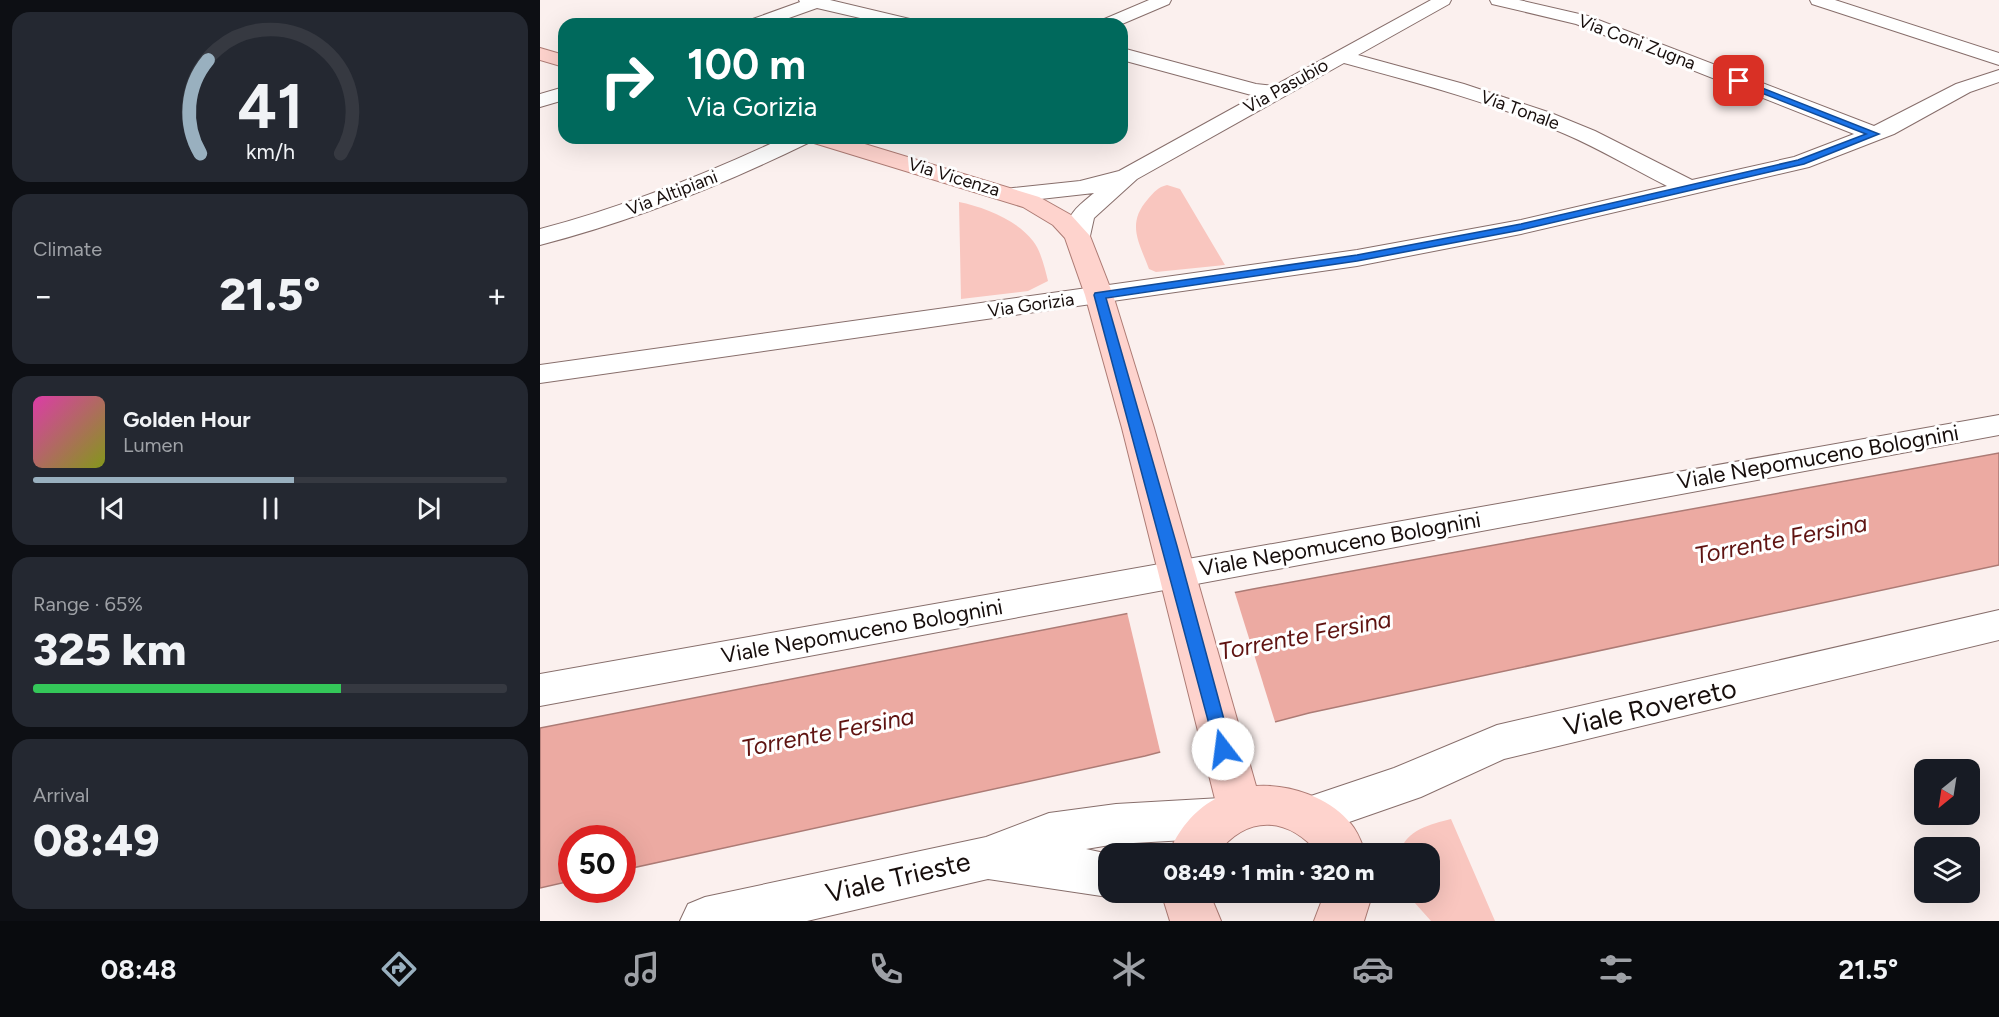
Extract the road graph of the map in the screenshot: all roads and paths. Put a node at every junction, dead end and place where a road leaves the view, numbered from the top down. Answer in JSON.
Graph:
{"nodes":[{"id":1,"x":1163,"y":0,"type":"edge"},
{"id":2,"x":1443,"y":0,"type":"edge"},
{"id":3,"x":1498,"y":0,"type":"edge"},
{"id":4,"x":1818,"y":0,"type":"edge"},
{"id":5,"x":815,"y":1,"type":"edge"},
{"id":6,"x":1589,"y":4,"type":"dead end"},
{"id":7,"x":1564,"y":14,"type":"junction"},
{"id":8,"x":771,"y":18,"type":"edge"},
{"id":9,"x":884,"y":18,"type":"edge"},
{"id":10,"x":1122,"y":18,"type":"edge"},
{"id":11,"x":540,"y":54,"type":"edge"},
{"id":12,"x":1128,"y":56,"type":"edge"},
{"id":13,"x":1340,"y":56,"type":"junction"},
{"id":14,"x":558,"y":59,"type":"edge"},
{"id":15,"x":1999,"y":59,"type":"edge"},
{"id":16,"x":1999,"y":76,"type":"edge"},
{"id":17,"x":1276,"y":92,"type":"junction"},
{"id":18,"x":558,"y":95,"type":"edge"},
{"id":19,"x":540,"y":101,"type":"edge"},
{"id":20,"x":1874,"y":134,"type":"junction"},
{"id":21,"x":787,"y":144,"type":"edge"},
{"id":22,"x":842,"y":144,"type":"edge"},
{"id":23,"x":1130,"y":174,"type":"junction"},
{"id":24,"x":1690,"y":188,"type":"junction"},
{"id":25,"x":1013,"y":195,"type":"junction"},
{"id":26,"x":1077,"y":236,"type":"junction"},
{"id":27,"x":540,"y":237,"type":"edge"},
{"id":28,"x":1099,"y":295,"type":"junction"},
{"id":29,"x":540,"y":374,"type":"edge"},
{"id":30,"x":1999,"y":425,"type":"edge"},
{"id":31,"x":1179,"y":585,"type":"junction"},
{"id":32,"x":1999,"y":626,"type":"edge"},
{"id":33,"x":540,"y":690,"type":"edge"},
{"id":34,"x":1230,"y":813,"type":"junction"},
{"id":35,"x":1309,"y":816,"type":"junction"},
{"id":36,"x":1199,"y":843,"type":"edge"},
{"id":37,"x":1338,"y":843,"type":"edge"},
{"id":38,"x":986,"y":858,"type":"junction"},
{"id":39,"x":1098,"y":873,"type":"edge"},
{"id":40,"x":1345,"y":903,"type":"edge"},
{"id":41,"x":705,"y":921,"type":"edge"},
{"id":42,"x":1339,"y":921,"type":"edge"}],
"edges":[{"from":1,"to":10,"type":"street"},
{"from":2,"to":13,"type":"street","name":"Via Pasubio"},
{"from":3,"to":7,"type":"street","name":"Via Coni Zugna"},
{"from":4,"to":15,"type":"street"},
{"from":5,"to":8,"type":"street"},
{"from":5,"to":9,"type":"street"},
{"from":6,"to":7,"type":"street"},
{"from":7,"to":20,"type":"street","name":"Via Coni Zugna"},
{"from":11,"to":14,"type":"main road"},
{"from":12,"to":17,"type":"street"},
{"from":13,"to":17,"type":"street","name":"Via Pasubio"},
{"from":13,"to":24,"type":"street","name":"Via Tonale"},
{"from":16,"to":20,"type":"street","name":"Via Gorizia"},
{"from":17,"to":23,"type":"street","name":"Via Pasubio"},
{"from":18,"to":19,"type":"street"},
{"from":20,"to":24,"type":"street","name":"Via Gorizia"},
{"from":21,"to":27,"type":"street","name":"Via Altipiani"},
{"from":22,"to":25,"type":"main road","name":"Via Vicenza"},
{"from":23,"to":25,"type":"street","name":"Via Pasubio"},
{"from":23,"to":26,"type":"street","name":"Via Pasubio"},
{"from":24,"to":28,"type":"street","name":"Via Gorizia"},
{"from":25,"to":26,"type":"main road","name":"Via Vicenza"},
{"from":26,"to":28,"type":"main road"},
{"from":28,"to":29,"type":"street","name":"Via Gorizia"},
{"from":28,"to":31,"type":"main road"},
{"from":30,"to":31,"type":"street","name":"Viale Nepomuceno Bolognini"},
{"from":31,"to":33,"type":"street","name":"Viale Nepomuceno Bolognini"},
{"from":31,"to":34,"type":"main road"},
{"from":32,"to":35,"type":"street","name":"Viale Rovereto"},
{"from":34,"to":35,"type":"main road"},
{"from":34,"to":36,"type":"main road"},
{"from":34,"to":38,"type":"street","name":"Viale Trieste"},
{"from":35,"to":37,"type":"main road"},
{"from":38,"to":39,"type":"street","name":"Viale Trieste"},
{"from":38,"to":41,"type":"street","name":"Viale Trieste"},
{"from":40,"to":42,"type":"main road"}]}
